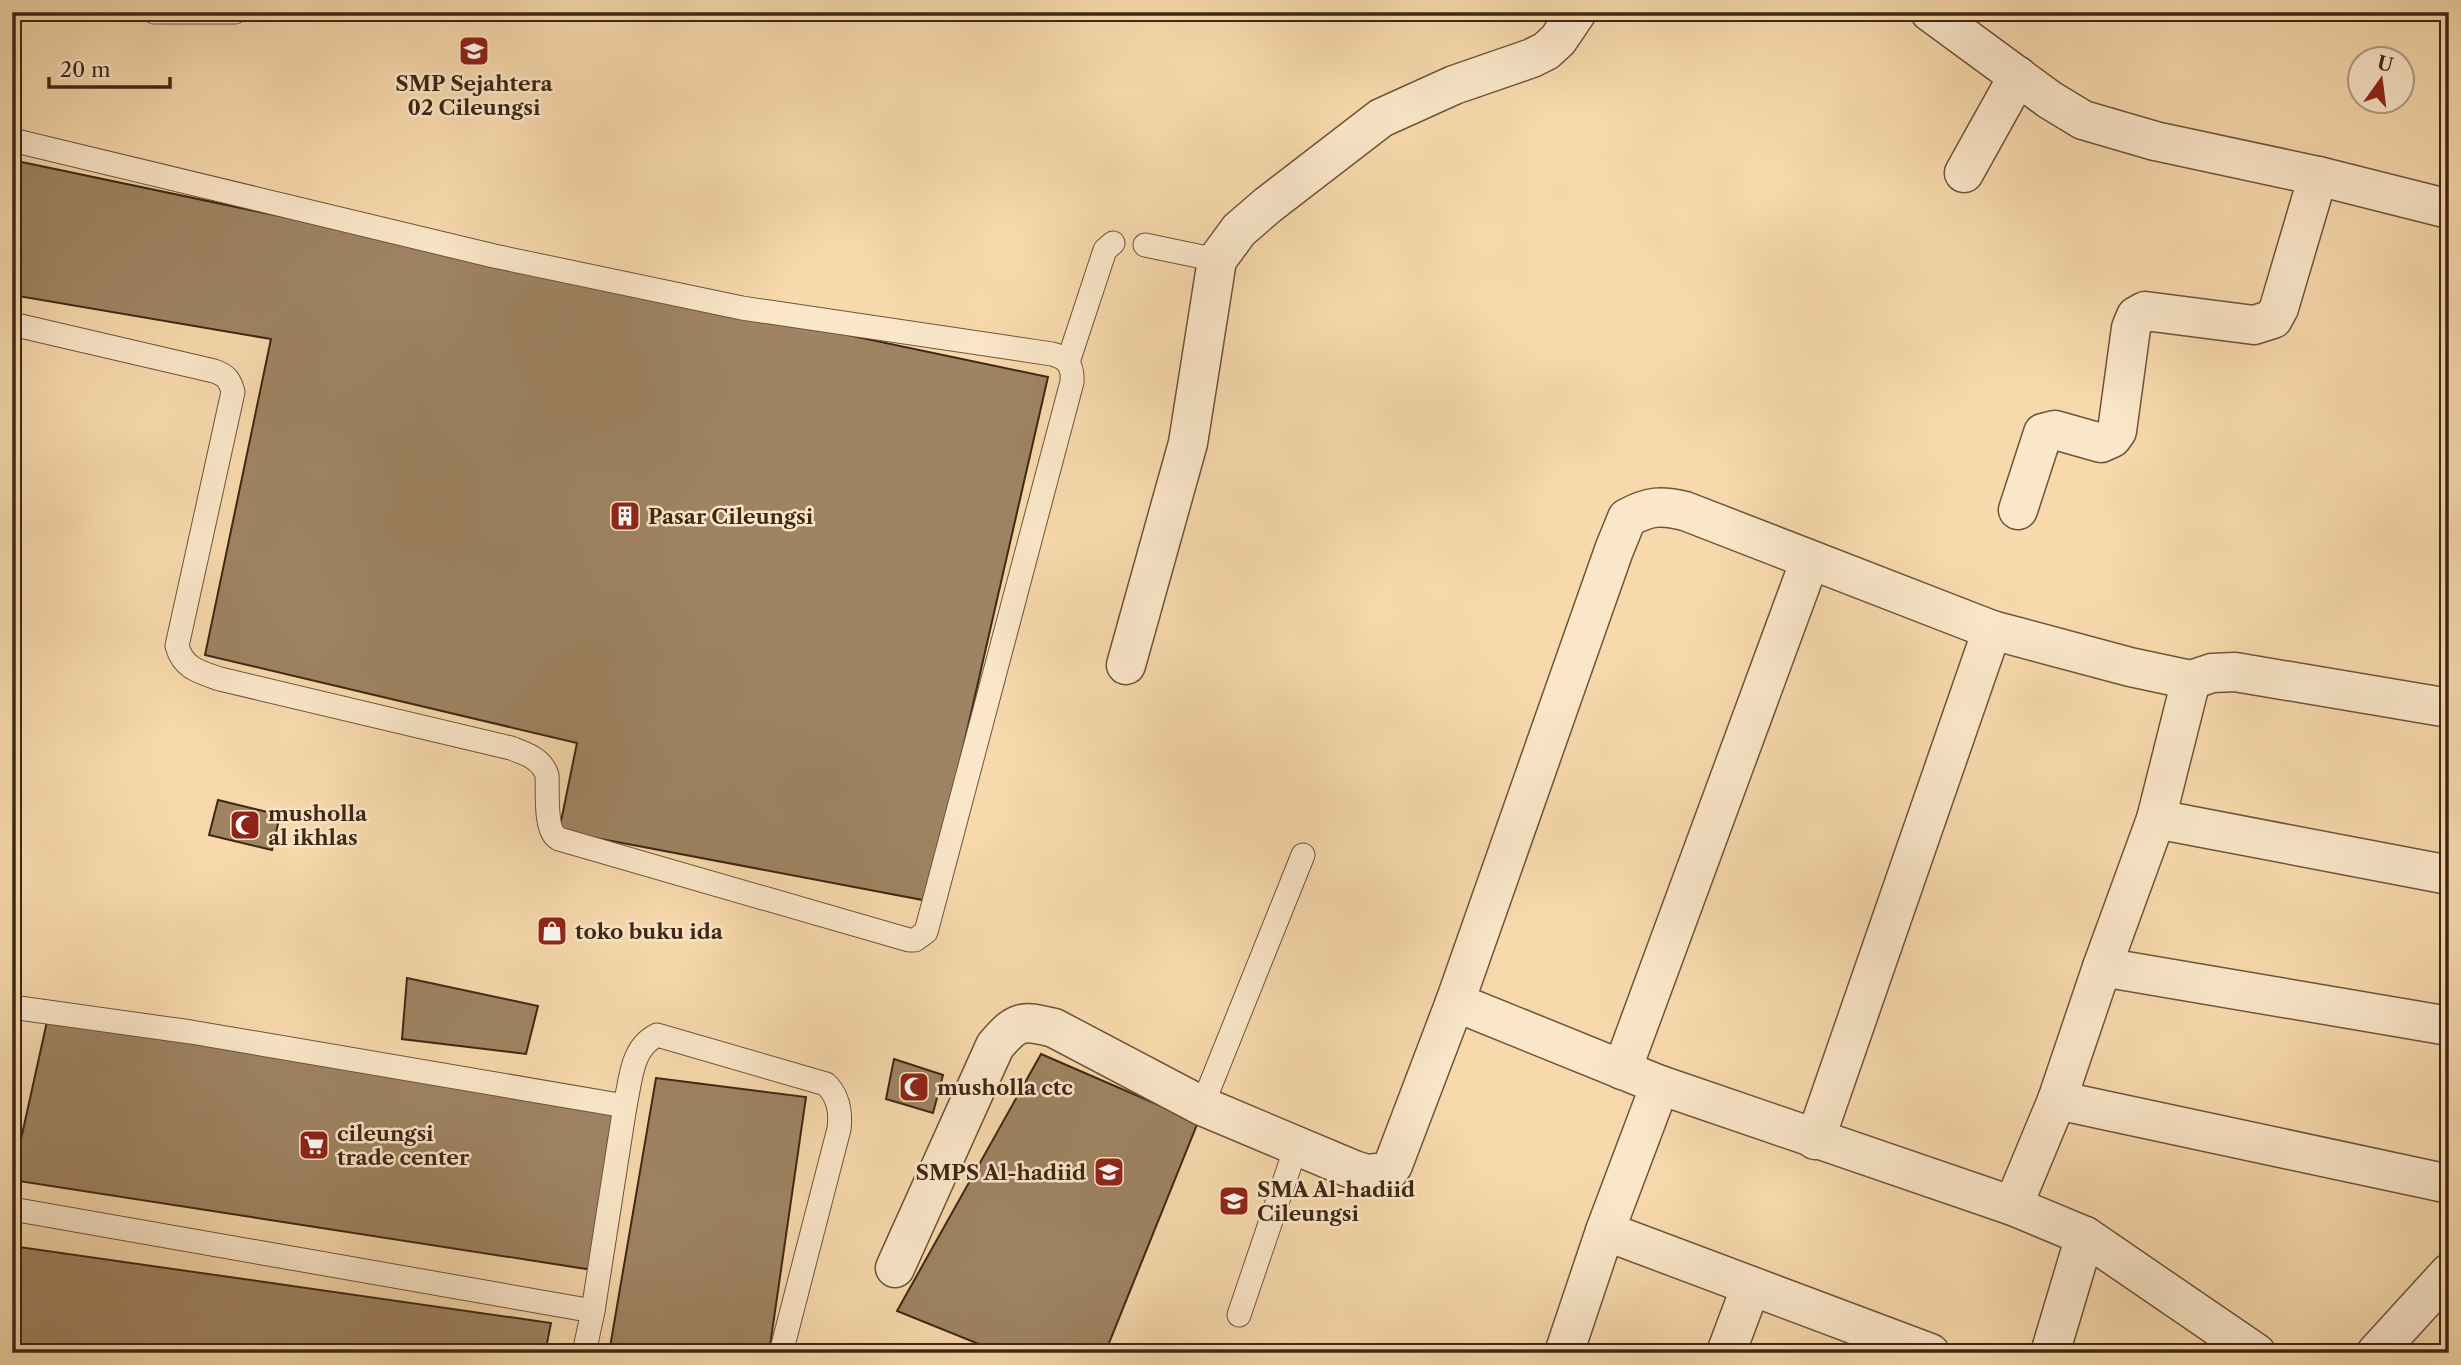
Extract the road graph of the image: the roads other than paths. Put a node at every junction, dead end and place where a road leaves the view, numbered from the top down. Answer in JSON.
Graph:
{"nodes":[{"id":1,"x":154,"y":12,"type":"edge"},
{"id":2,"x":235,"y":12,"type":"edge"},
{"id":3,"x":1577,"y":12,"type":"edge"},
{"id":4,"x":1930,"y":12,"type":"edge"},
{"id":5,"x":2018,"y":76,"type":"junction"},
{"id":6,"x":12,"y":140,"type":"edge"},
{"id":7,"x":1964,"y":173,"type":"dead end"},
{"id":8,"x":2318,"y":176,"type":"junction"},
{"id":9,"x":2449,"y":209,"type":"edge"},
{"id":10,"x":1113,"y":243,"type":"dead end"},
{"id":11,"x":1145,"y":245,"type":"dead end"},
{"id":12,"x":1217,"y":260,"type":"junction"},
{"id":13,"x":12,"y":324,"type":"edge"},
{"id":14,"x":1069,"y":362,"type":"junction"},
{"id":15,"x":2018,"y":510,"type":"dead end"},
{"id":16,"x":1810,"y":560,"type":"junction"},
{"id":17,"x":1992,"y":630,"type":"junction"},
{"id":18,"x":1126,"y":665,"type":"dead end"},
{"id":19,"x":2191,"y":680,"type":"junction"},
{"id":20,"x":2449,"y":708,"type":"edge"},
{"id":21,"x":2156,"y":819,"type":"junction"},
{"id":22,"x":1303,"y":855,"type":"dead end"},
{"id":23,"x":2449,"y":875,"type":"edge"},
{"id":24,"x":2102,"y":967,"type":"junction"},
{"id":25,"x":1455,"y":1002,"type":"junction"},
{"id":26,"x":12,"y":1007,"type":"edge"},
{"id":27,"x":2449,"y":1026,"type":"edge"},
{"id":28,"x":1622,"y":1070,"type":"junction"},
{"id":29,"x":1660,"y":1084,"type":"junction"},
{"id":30,"x":2057,"y":1100,"type":"junction"},
{"id":31,"x":625,"y":1106,"type":"junction"},
{"id":32,"x":1202,"y":1106,"type":"junction"},
{"id":33,"x":1815,"y":1140,"type":"junction"},
{"id":34,"x":1296,"y":1147,"type":"junction"},
{"id":35,"x":2449,"y":1184,"type":"edge"},
{"id":36,"x":2013,"y":1206,"type":"junction"},
{"id":37,"x":12,"y":1209,"type":"edge"},
{"id":38,"x":1605,"y":1231,"type":"junction"},
{"id":39,"x":2085,"y":1236,"type":"junction"},
{"id":40,"x":895,"y":1268,"type":"dead end"},
{"id":41,"x":2449,"y":1273,"type":"edge"},
{"id":42,"x":1751,"y":1286,"type":"junction"},
{"id":43,"x":593,"y":1311,"type":"junction"},
{"id":44,"x":1239,"y":1315,"type":"dead end"},
{"id":45,"x":1892,"y":1346,"type":"edge"},
{"id":46,"x":584,"y":1353,"type":"edge"},
{"id":47,"x":781,"y":1353,"type":"edge"},
{"id":48,"x":1564,"y":1353,"type":"edge"},
{"id":49,"x":1726,"y":1353,"type":"edge"},
{"id":50,"x":1930,"y":1353,"type":"edge"},
{"id":51,"x":2050,"y":1353,"type":"edge"},
{"id":52,"x":2256,"y":1353,"type":"edge"},
{"id":53,"x":2376,"y":1353,"type":"edge"}],
"edges":[{"from":1,"to":2,"type":"lane"},
{"from":3,"to":12,"type":"street"},
{"from":4,"to":5,"type":"street"},
{"from":5,"to":7,"type":"street"},
{"from":5,"to":8,"type":"street"},
{"from":6,"to":14,"type":"lane"},
{"from":8,"to":9,"type":"street"},
{"from":8,"to":15,"type":"street"},
{"from":10,"to":14,"type":"lane"},
{"from":11,"to":12,"type":"lane"},
{"from":12,"to":18,"type":"street"},
{"from":13,"to":14,"type":"lane"},
{"from":16,"to":17,"type":"street"},
{"from":16,"to":25,"type":"street"},
{"from":16,"to":28,"type":"street"},
{"from":17,"to":19,"type":"street"},
{"from":17,"to":33,"type":"street"},
{"from":19,"to":20,"type":"street"},
{"from":19,"to":21,"type":"street"},
{"from":21,"to":23,"type":"street"},
{"from":21,"to":24,"type":"street"},
{"from":22,"to":32,"type":"lane"},
{"from":24,"to":27,"type":"street"},
{"from":24,"to":30,"type":"street"},
{"from":25,"to":28,"type":"street"},
{"from":25,"to":34,"type":"street"},
{"from":26,"to":31,"type":"lane"},
{"from":28,"to":29,"type":"street"},
{"from":29,"to":33,"type":"street"},
{"from":29,"to":38,"type":"street"},
{"from":30,"to":35,"type":"street"},
{"from":30,"to":36,"type":"street"},
{"from":31,"to":43,"type":"lane"},
{"from":31,"to":47,"type":"lane"},
{"from":32,"to":34,"type":"street"},
{"from":32,"to":40,"type":"street"},
{"from":33,"to":36,"type":"street"},
{"from":34,"to":44,"type":"lane"},
{"from":36,"to":39,"type":"street"},
{"from":37,"to":43,"type":"lane"},
{"from":38,"to":42,"type":"street"},
{"from":38,"to":48,"type":"street"},
{"from":39,"to":51,"type":"street"},
{"from":39,"to":52,"type":"street"},
{"from":41,"to":53,"type":"street"},
{"from":42,"to":45,"type":"street"},
{"from":42,"to":49,"type":"street"},
{"from":43,"to":46,"type":"lane"},
{"from":45,"to":50,"type":"street"}]}
